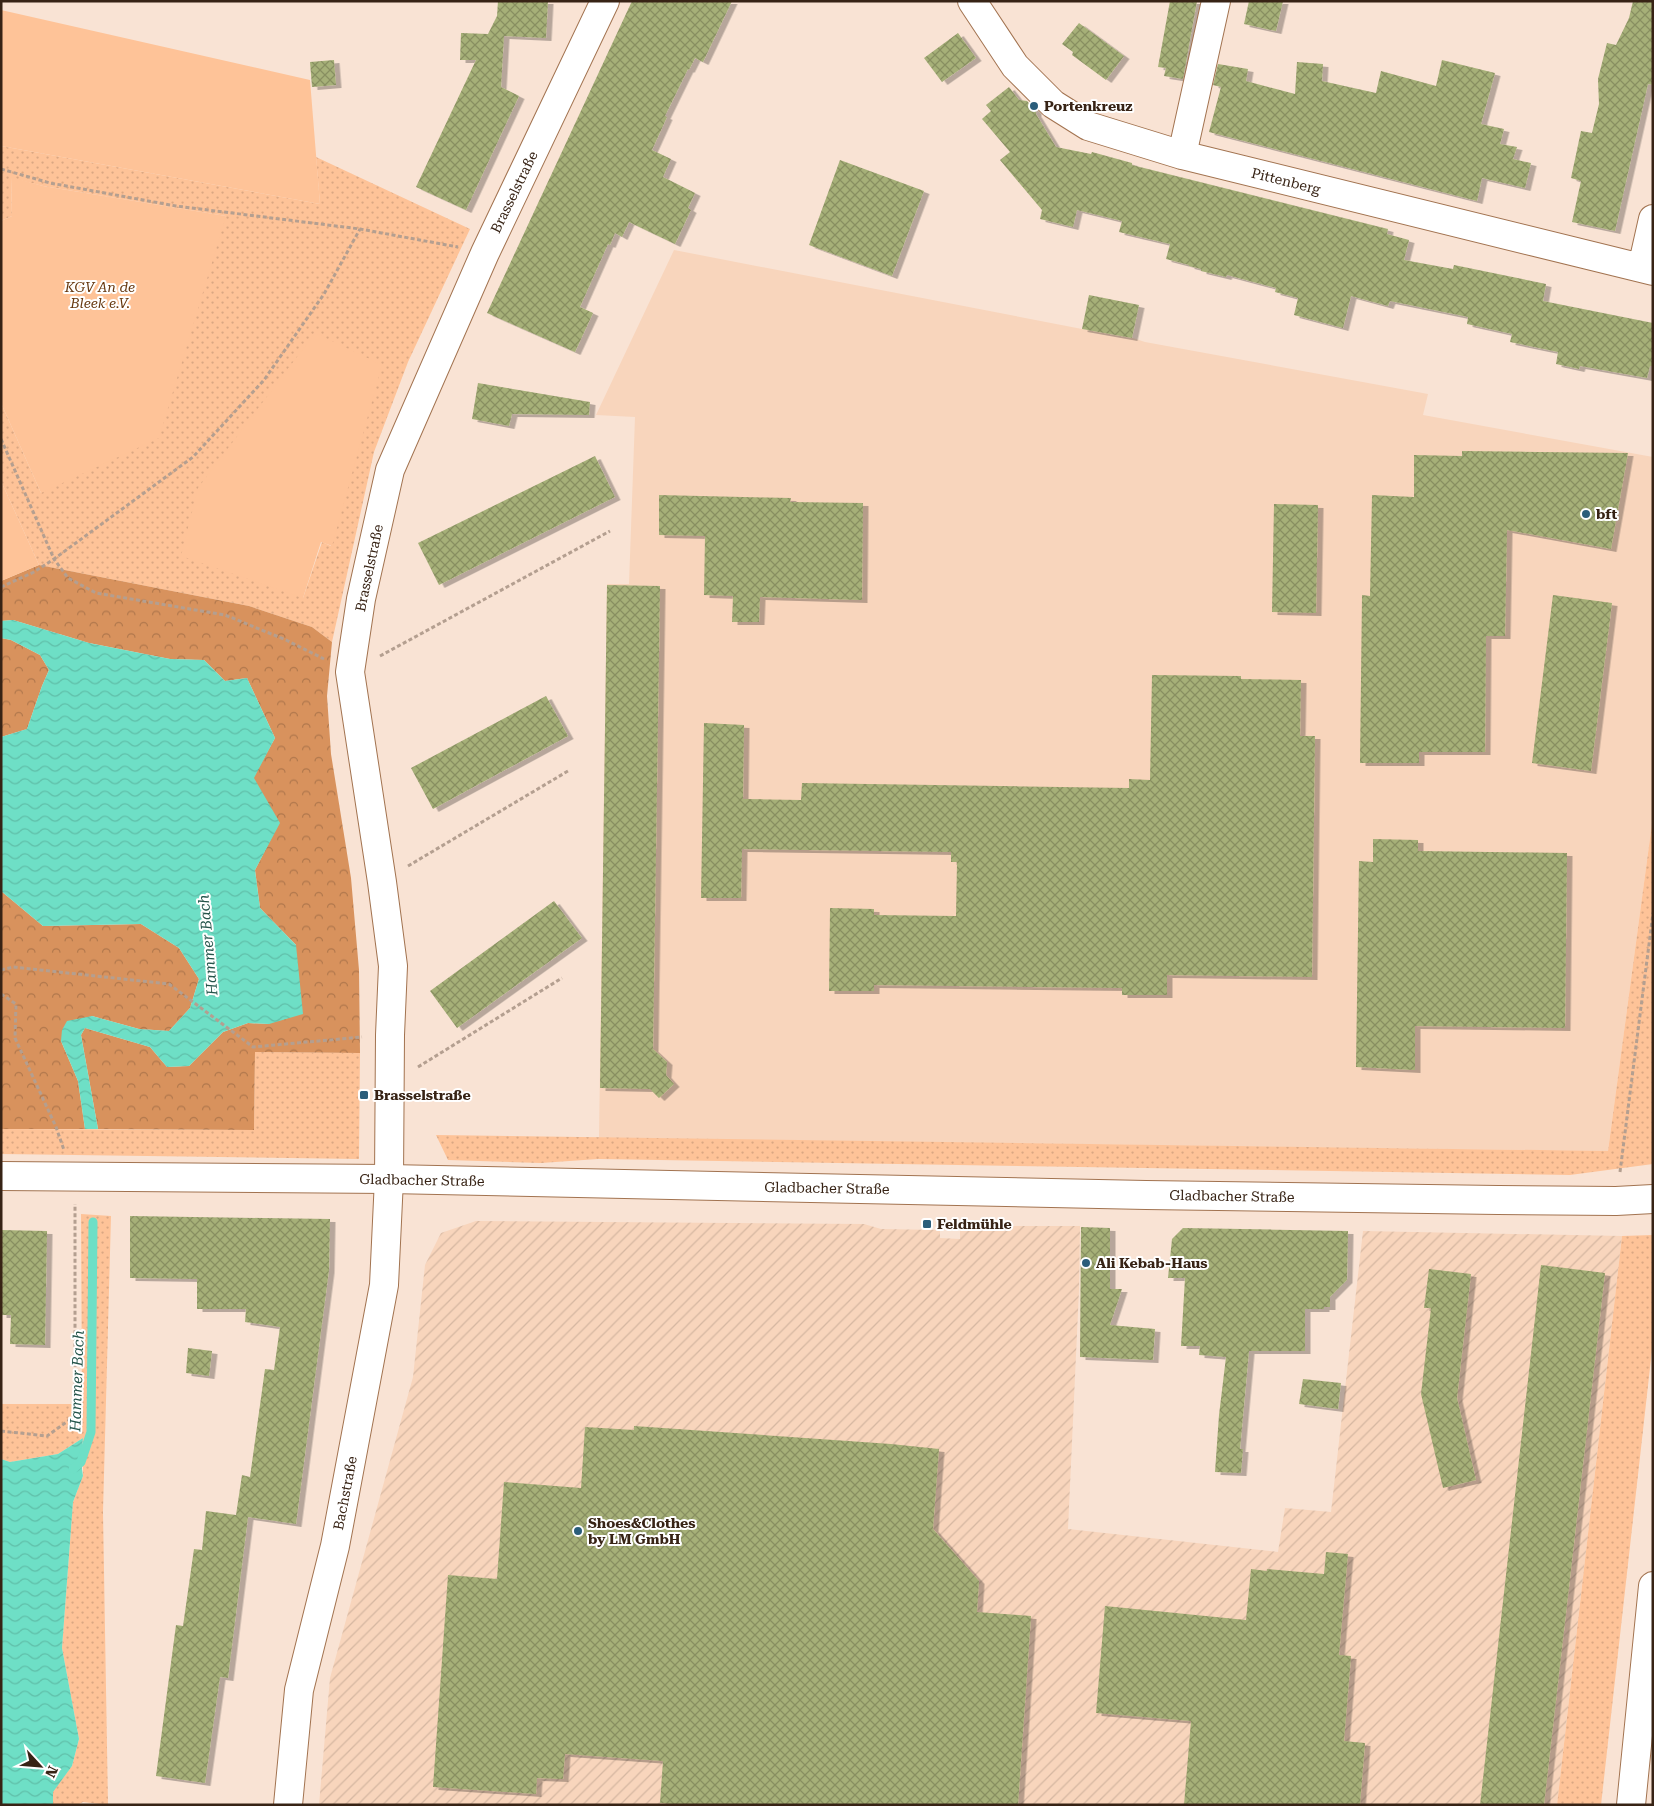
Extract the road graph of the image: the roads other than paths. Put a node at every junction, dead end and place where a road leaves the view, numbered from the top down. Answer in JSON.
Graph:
{"nodes":[{"id":1,"x":605,"y":1,"type":"edge"},
{"id":2,"x":972,"y":1,"type":"edge"},
{"id":3,"x":1216,"y":1,"type":"edge"},
{"id":4,"x":1182,"y":155,"type":"junction"},
{"id":5,"x":1653,"y":219,"type":"edge"},
{"id":6,"x":1647,"y":269,"type":"edge"},
{"id":7,"x":1,"y":1176,"type":"edge"},
{"id":8,"x":389,"y":1179,"type":"junction"},
{"id":9,"x":1653,"y":1199,"type":"edge"},
{"id":10,"x":1653,"y":1586,"type":"edge"},
{"id":11,"x":288,"y":1805,"type":"edge"},
{"id":12,"x":1631,"y":1805,"type":"edge"}],
"edges":[{"from":1,"to":8,"type":"street","name":"Brasselstraße"},
{"from":2,"to":4,"type":"street","name":"Pittenberg"},
{"from":3,"to":4,"type":"street"},
{"from":4,"to":6,"type":"street","name":"Pittenberg"},
{"from":5,"to":6,"type":"street"},
{"from":7,"to":8,"type":"street","name":"Gladbacher Straße"},
{"from":8,"to":9,"type":"street","name":"Gladbacher Straße"},
{"from":8,"to":11,"type":"street","name":"Bachstraße"},
{"from":10,"to":12,"type":"street"}]}
